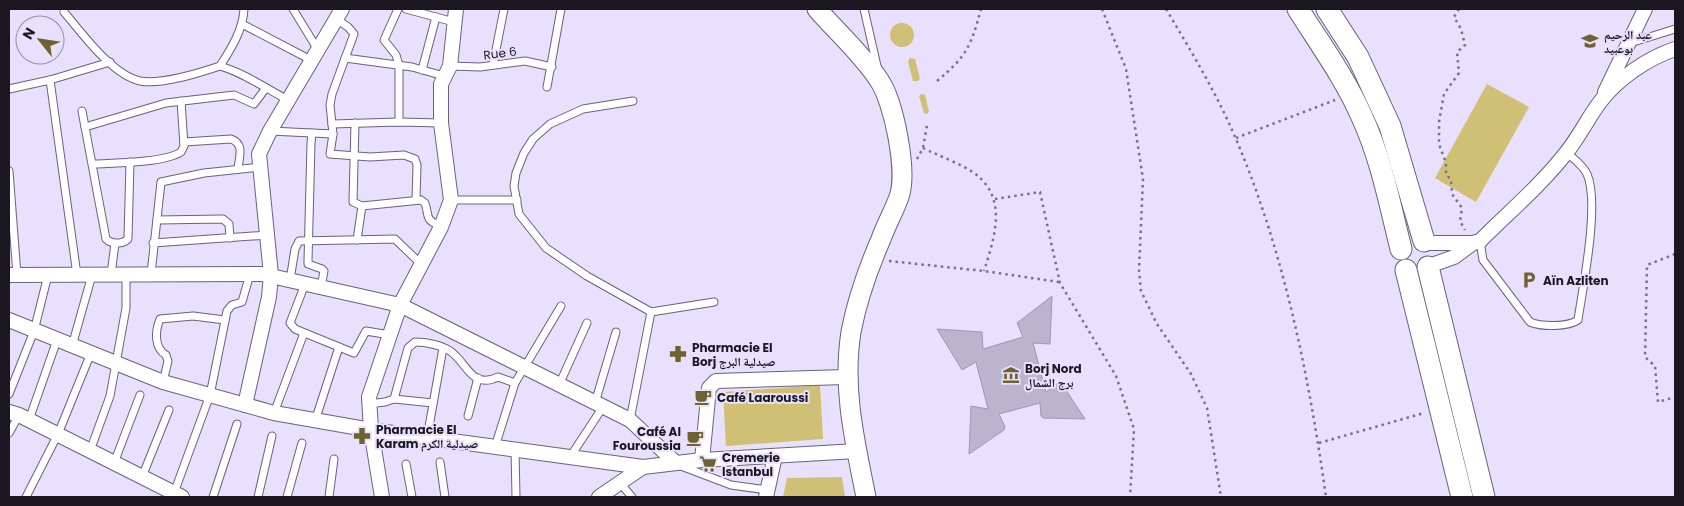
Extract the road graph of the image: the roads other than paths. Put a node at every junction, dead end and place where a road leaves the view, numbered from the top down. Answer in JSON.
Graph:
{"nodes":[{"id":1,"x":244,"y":9,"type":"edge"},
{"id":2,"x":398,"y":9,"type":"edge"},
{"id":3,"x":406,"y":9,"type":"edge"},
{"id":4,"x":504,"y":9,"type":"edge"},
{"id":5,"x":561,"y":9,"type":"edge"},
{"id":6,"x":817,"y":9,"type":"edge"},
{"id":7,"x":864,"y":9,"type":"edge"},
{"id":8,"x":1298,"y":9,"type":"edge"},
{"id":9,"x":1327,"y":9,"type":"edge"},
{"id":10,"x":1645,"y":9,"type":"edge"},
{"id":11,"x":294,"y":10,"type":"edge"},
{"id":12,"x":64,"y":12,"type":"dead end"},
{"id":13,"x":339,"y":14,"type":"edge"},
{"id":14,"x":455,"y":15,"type":"edge"},
{"id":15,"x":436,"y":17,"type":"junction"},
{"id":16,"x":242,"y":24,"type":"junction"},
{"id":17,"x":1675,"y":29,"type":"edge"},
{"id":18,"x":1627,"y":44,"type":"junction"},
{"id":19,"x":1675,"y":49,"type":"edge"},
{"id":20,"x":315,"y":55,"type":"junction"},
{"id":21,"x":345,"y":58,"type":"junction"},
{"id":22,"x":110,"y":62,"type":"junction"},
{"id":23,"x":494,"y":65,"type":"junction"},
{"id":24,"x":220,"y":66,"type":"junction"},
{"id":25,"x":399,"y":66,"type":"junction"},
{"id":26,"x":552,"y":68,"type":"junction"},
{"id":27,"x":422,"y":70,"type":"junction"},
{"id":28,"x":447,"y":71,"type":"junction"},
{"id":29,"x":50,"y":80,"type":"junction"},
{"id":30,"x":880,"y":81,"type":"junction"},
{"id":31,"x":547,"y":86,"type":"dead end"},
{"id":32,"x":266,"y":88,"type":"junction"},
{"id":33,"x":9,"y":89,"type":"edge"},
{"id":34,"x":288,"y":100,"type":"junction"},
{"id":35,"x":1602,"y":100,"type":"junction"},
{"id":36,"x":633,"y":101,"type":"dead end"},
{"id":37,"x":181,"y":102,"type":"junction"},
{"id":38,"x":82,"y":111,"type":"dead end"},
{"id":39,"x":355,"y":122,"type":"junction"},
{"id":40,"x":399,"y":122,"type":"junction"},
{"id":41,"x":441,"y":123,"type":"junction"},
{"id":42,"x":332,"y":124,"type":"junction"},
{"id":43,"x":85,"y":126,"type":"junction"},
{"id":44,"x":270,"y":131,"type":"junction"},
{"id":45,"x":312,"y":133,"type":"junction"},
{"id":46,"x":333,"y":134,"type":"junction"},
{"id":47,"x":184,"y":142,"type":"junction"},
{"id":48,"x":1566,"y":152,"type":"junction"},
{"id":49,"x":353,"y":155,"type":"junction"},
{"id":50,"x":130,"y":162,"type":"junction"},
{"id":51,"x":93,"y":164,"type":"junction"},
{"id":52,"x":260,"y":168,"type":"junction"},
{"id":53,"x":238,"y":169,"type":"junction"},
{"id":54,"x":9,"y":171,"type":"edge"},
{"id":55,"x":416,"y":199,"type":"junction"},
{"id":56,"x":451,"y":200,"type":"junction"},
{"id":57,"x":517,"y":200,"type":"junction"},
{"id":58,"x":362,"y":206,"type":"junction"},
{"id":59,"x":157,"y":220,"type":"junction"},
{"id":60,"x":441,"y":227,"type":"junction"},
{"id":61,"x":268,"y":235,"type":"junction"},
{"id":62,"x":230,"y":238,"type":"junction"},
{"id":63,"x":357,"y":240,"type":"junction"},
{"id":64,"x":310,"y":241,"type":"junction"},
{"id":65,"x":1425,"y":242,"type":"junction"},
{"id":66,"x":1476,"y":242,"type":"junction"},
{"id":67,"x":115,"y":243,"type":"junction"},
{"id":68,"x":154,"y":243,"type":"junction"},
{"id":69,"x":1401,"y":249,"type":"junction"},
{"id":70,"x":422,"y":265,"type":"junction"},
{"id":71,"x":1429,"y":267,"type":"junction"},
{"id":72,"x":1406,"y":270,"type":"junction"},
{"id":73,"x":111,"y":274,"type":"junction"},
{"id":74,"x":126,"y":274,"type":"junction"},
{"id":75,"x":151,"y":274,"type":"junction"},
{"id":76,"x":250,"y":274,"type":"junction"},
{"id":77,"x":13,"y":275,"type":"edge"},
{"id":78,"x":48,"y":275,"type":"junction"},
{"id":79,"x":77,"y":275,"type":"junction"},
{"id":80,"x":92,"y":275,"type":"junction"},
{"id":81,"x":270,"y":275,"type":"junction"},
{"id":82,"x":290,"y":280,"type":"junction"},
{"id":83,"x":305,"y":284,"type":"junction"},
{"id":84,"x":321,"y":287,"type":"junction"},
{"id":85,"x":714,"y":302,"type":"dead end"},
{"id":86,"x":400,"y":306,"type":"junction"},
{"id":87,"x":561,"y":306,"type":"dead end"},
{"id":88,"x":651,"y":312,"type":"junction"},
{"id":89,"x":9,"y":320,"type":"edge"},
{"id":90,"x":225,"y":320,"type":"junction"},
{"id":91,"x":587,"y":323,"type":"dead end"},
{"id":92,"x":34,"y":331,"type":"junction"},
{"id":93,"x":616,"y":332,"type":"dead end"},
{"id":94,"x":304,"y":333,"type":"junction"},
{"id":95,"x":390,"y":335,"type":"junction"},
{"id":96,"x":57,"y":340,"type":"junction"},
{"id":97,"x":72,"y":346,"type":"junction"},
{"id":98,"x":339,"y":347,"type":"junction"},
{"id":99,"x":443,"y":348,"type":"junction"},
{"id":100,"x":91,"y":354,"type":"junction"},
{"id":101,"x":115,"y":363,"type":"junction"},
{"id":102,"x":525,"y":368,"type":"junction"},
{"id":103,"x":846,"y":377,"type":"junction"},
{"id":104,"x":478,"y":378,"type":"junction"},
{"id":105,"x":163,"y":382,"type":"junction"},
{"id":106,"x":515,"y":383,"type":"junction"},
{"id":107,"x":559,"y":385,"type":"junction"},
{"id":108,"x":9,"y":394,"type":"edge"},
{"id":109,"x":140,"y":395,"type":"dead end"},
{"id":110,"x":210,"y":395,"type":"junction"},
{"id":111,"x":394,"y":399,"type":"junction"},
{"id":112,"x":433,"y":403,"type":"junction"},
{"id":113,"x":368,"y":404,"type":"junction"},
{"id":114,"x":246,"y":405,"type":"junction"},
{"id":115,"x":599,"y":405,"type":"junction"},
{"id":116,"x":170,"y":410,"type":"dead end"},
{"id":117,"x":274,"y":413,"type":"junction"},
{"id":118,"x":19,"y":416,"type":"edge"},
{"id":119,"x":468,"y":416,"type":"dead end"},
{"id":120,"x":630,"y":420,"type":"junction"},
{"id":121,"x":316,"y":421,"type":"junction"},
{"id":122,"x":237,"y":424,"type":"dead end"},
{"id":123,"x":371,"y":430,"type":"junction"},
{"id":124,"x":9,"y":433,"type":"edge"},
{"id":125,"x":58,"y":434,"type":"junction"},
{"id":126,"x":272,"y":436,"type":"dead end"},
{"id":127,"x":427,"y":438,"type":"junction"},
{"id":128,"x":302,"y":443,"type":"dead end"},
{"id":129,"x":495,"y":447,"type":"junction"},
{"id":130,"x":90,"y":450,"type":"junction"},
{"id":131,"x":515,"y":450,"type":"junction"},
{"id":132,"x":857,"y":451,"type":"junction"},
{"id":133,"x":775,"y":456,"type":"junction"},
{"id":134,"x":570,"y":458,"type":"junction"},
{"id":135,"x":334,"y":459,"type":"dead end"},
{"id":136,"x":702,"y":460,"type":"junction"},
{"id":137,"x":440,"y":462,"type":"dead end"},
{"id":138,"x":114,"y":463,"type":"junction"},
{"id":139,"x":676,"y":463,"type":"junction"},
{"id":140,"x":406,"y":464,"type":"dead end"},
{"id":141,"x":643,"y":467,"type":"junction"},
{"id":142,"x":142,"y":477,"type":"junction"},
{"id":143,"x":620,"y":483,"type":"junction"},
{"id":144,"x":766,"y":494,"type":"edge"},
{"id":145,"x":178,"y":495,"type":"edge"},
{"id":146,"x":26,"y":497,"type":"edge"},
{"id":147,"x":212,"y":497,"type":"edge"},
{"id":148,"x":258,"y":497,"type":"edge"},
{"id":149,"x":287,"y":497,"type":"edge"},
{"id":150,"x":329,"y":497,"type":"edge"},
{"id":151,"x":382,"y":497,"type":"edge"},
{"id":152,"x":412,"y":497,"type":"edge"},
{"id":153,"x":445,"y":497,"type":"edge"},
{"id":154,"x":516,"y":497,"type":"edge"},
{"id":155,"x":599,"y":497,"type":"edge"},
{"id":156,"x":632,"y":497,"type":"edge"},
{"id":157,"x":866,"y":497,"type":"edge"},
{"id":158,"x":1462,"y":497,"type":"edge"},
{"id":159,"x":1484,"y":497,"type":"edge"}],
"edges":[{"from":1,"to":16,"type":"lane"},
{"from":2,"to":25,"type":"lane"},
{"from":3,"to":15,"type":"lane"},
{"from":4,"to":23,"type":"lane"},
{"from":5,"to":26,"type":"lane"},
{"from":6,"to":30,"type":"main road"},
{"from":7,"to":30,"type":"lane"},
{"from":8,"to":69,"type":"main road"},
{"from":9,"to":65,"type":"main road"},
{"from":10,"to":18,"type":"street"},
{"from":11,"to":20,"type":"lane"},
{"from":12,"to":22,"type":"lane"},
{"from":13,"to":20,"type":"street"},
{"from":13,"to":21,"type":"lane"},
{"from":14,"to":15,"type":"lane"},
{"from":14,"to":28,"type":"street"},
{"from":15,"to":27,"type":"lane"},
{"from":16,"to":20,"type":"lane"},
{"from":16,"to":24,"type":"lane"},
{"from":17,"to":18,"type":"lane"},
{"from":18,"to":35,"type":"street"},
{"from":19,"to":35,"type":"street"},
{"from":20,"to":34,"type":"street"},
{"from":21,"to":25,"type":"lane","name":"Rue 6"},
{"from":21,"to":42,"type":"lane"},
{"from":22,"to":24,"type":"lane"},
{"from":22,"to":29,"type":"lane"},
{"from":23,"to":26,"type":"lane","name":"Rue 6"},
{"from":23,"to":28,"type":"lane","name":"Rue 6"},
{"from":24,"to":32,"type":"lane"},
{"from":25,"to":27,"type":"lane","name":"Rue 6"},
{"from":25,"to":40,"type":"lane"},
{"from":26,"to":31,"type":"lane"},
{"from":27,"to":28,"type":"lane","name":"Rue 6"},
{"from":28,"to":41,"type":"street"},
{"from":29,"to":33,"type":"lane"},
{"from":29,"to":79,"type":"lane"},
{"from":30,"to":103,"type":"main road"},
{"from":32,"to":34,"type":"lane"},
{"from":32,"to":37,"type":"lane"},
{"from":34,"to":44,"type":"street"},
{"from":35,"to":48,"type":"street"},
{"from":36,"to":57,"type":"lane"},
{"from":37,"to":43,"type":"lane"},
{"from":37,"to":47,"type":"lane"},
{"from":38,"to":43,"type":"lane"},
{"from":39,"to":40,"type":"lane"},
{"from":39,"to":42,"type":"lane"},
{"from":39,"to":49,"type":"lane"},
{"from":40,"to":41,"type":"lane"},
{"from":41,"to":56,"type":"street"},
{"from":42,"to":46,"type":"lane"},
{"from":43,"to":51,"type":"lane"},
{"from":44,"to":45,"type":"lane"},
{"from":44,"to":52,"type":"street"},
{"from":45,"to":46,"type":"lane"},
{"from":45,"to":64,"type":"lane"},
{"from":46,"to":49,"type":"lane"},
{"from":47,"to":50,"type":"lane"},
{"from":47,"to":53,"type":"lane"},
{"from":48,"to":66,"type":"street"},
{"from":48,"to":66,"type":"lane"},
{"from":49,"to":55,"type":"lane"},
{"from":49,"to":58,"type":"lane"},
{"from":50,"to":51,"type":"lane"},
{"from":50,"to":67,"type":"lane"},
{"from":51,"to":67,"type":"lane"},
{"from":52,"to":53,"type":"lane"},
{"from":52,"to":61,"type":"street"},
{"from":53,"to":59,"type":"lane"},
{"from":54,"to":77,"type":"lane"},
{"from":55,"to":58,"type":"lane"},
{"from":55,"to":60,"type":"lane"},
{"from":56,"to":57,"type":"lane"},
{"from":56,"to":60,"type":"street"},
{"from":57,"to":88,"type":"lane"},
{"from":58,"to":63,"type":"lane"},
{"from":59,"to":62,"type":"lane"},
{"from":59,"to":68,"type":"lane"},
{"from":60,"to":70,"type":"street"},
{"from":61,"to":62,"type":"lane"},
{"from":61,"to":81,"type":"street"},
{"from":62,"to":68,"type":"lane"},
{"from":63,"to":64,"type":"lane"},
{"from":63,"to":70,"type":"lane"},
{"from":64,"to":82,"type":"lane"},
{"from":64,"to":84,"type":"lane"},
{"from":65,"to":66,"type":"street"},
{"from":65,"to":69,"type":"main road"},
{"from":65,"to":71,"type":"main road"},
{"from":66,"to":71,"type":"street"},
{"from":67,"to":73,"type":"lane"},
{"from":68,"to":75,"type":"lane"},
{"from":69,"to":72,"type":"main road"},
{"from":70,"to":86,"type":"street"},
{"from":71,"to":72,"type":"main road"},
{"from":71,"to":159,"type":"main road"},
{"from":72,"to":158,"type":"main road"},
{"from":73,"to":74,"type":"street"},
{"from":73,"to":80,"type":"street"},
{"from":74,"to":75,"type":"street"},
{"from":74,"to":101,"type":"lane"},
{"from":75,"to":76,"type":"street"},
{"from":76,"to":81,"type":"street"},
{"from":76,"to":90,"type":"lane"},
{"from":77,"to":78,"type":"street"},
{"from":78,"to":79,"type":"street"},
{"from":78,"to":92,"type":"lane"},
{"from":79,"to":80,"type":"street"},
{"from":80,"to":97,"type":"lane"},
{"from":81,"to":82,"type":"street"},
{"from":81,"to":114,"type":"street"},
{"from":82,"to":83,"type":"street"},
{"from":83,"to":84,"type":"street"},
{"from":83,"to":94,"type":"lane"},
{"from":84,"to":86,"type":"street"},
{"from":85,"to":88,"type":"lane"},
{"from":86,"to":95,"type":"street"},
{"from":86,"to":102,"type":"street"},
{"from":87,"to":102,"type":"lane"},
{"from":88,"to":120,"type":"lane"},
{"from":89,"to":92,"type":"street"},
{"from":90,"to":105,"type":"lane"},
{"from":90,"to":110,"type":"lane"},
{"from":91,"to":107,"type":"lane"},
{"from":92,"to":96,"type":"street"},
{"from":92,"to":108,"type":"lane"},
{"from":93,"to":115,"type":"lane"},
{"from":94,"to":98,"type":"lane"},
{"from":94,"to":117,"type":"lane"},
{"from":95,"to":98,"type":"lane"},
{"from":95,"to":113,"type":"street"},
{"from":96,"to":97,"type":"street"},
{"from":96,"to":118,"type":"lane"},
{"from":97,"to":100,"type":"street"},
{"from":98,"to":121,"type":"lane"},
{"from":99,"to":104,"type":"lane"},
{"from":99,"to":111,"type":"lane"},
{"from":99,"to":112,"type":"lane"},
{"from":100,"to":101,"type":"street"},
{"from":100,"to":125,"type":"lane"},
{"from":101,"to":105,"type":"street"},
{"from":101,"to":130,"type":"lane"},
{"from":102,"to":106,"type":"lane"},
{"from":102,"to":107,"type":"street"},
{"from":103,"to":132,"type":"main road"},
{"from":103,"to":136,"type":"street"},
{"from":104,"to":106,"type":"lane"},
{"from":104,"to":119,"type":"lane"},
{"from":105,"to":110,"type":"street"},
{"from":106,"to":129,"type":"lane"},
{"from":107,"to":115,"type":"street"},
{"from":109,"to":138,"type":"lane"},
{"from":110,"to":114,"type":"street"},
{"from":110,"to":145,"type":"lane"},
{"from":111,"to":112,"type":"lane"},
{"from":111,"to":113,"type":"lane"},
{"from":112,"to":127,"type":"lane"},
{"from":113,"to":123,"type":"street"},
{"from":114,"to":117,"type":"street"},
{"from":115,"to":120,"type":"street"},
{"from":115,"to":134,"type":"lane"},
{"from":116,"to":142,"type":"lane"},
{"from":117,"to":121,"type":"street"},
{"from":118,"to":124,"type":"lane"},
{"from":118,"to":125,"type":"street"},
{"from":120,"to":139,"type":"street"},
{"from":121,"to":123,"type":"street"},
{"from":122,"to":147,"type":"lane"},
{"from":123,"to":127,"type":"street"},
{"from":123,"to":151,"type":"street"},
{"from":125,"to":130,"type":"street"},
{"from":125,"to":146,"type":"lane"},
{"from":126,"to":148,"type":"lane"},
{"from":127,"to":129,"type":"street"},
{"from":128,"to":149,"type":"lane"},
{"from":129,"to":131,"type":"street"},
{"from":130,"to":138,"type":"street"},
{"from":131,"to":134,"type":"street"},
{"from":131,"to":154,"type":"lane"},
{"from":132,"to":133,"type":"street"},
{"from":132,"to":157,"type":"main road"},
{"from":133,"to":136,"type":"street"},
{"from":133,"to":144,"type":"street"},
{"from":134,"to":141,"type":"street"},
{"from":135,"to":150,"type":"lane"},
{"from":136,"to":139,"type":"street"},
{"from":137,"to":153,"type":"lane"},
{"from":138,"to":142,"type":"street"},
{"from":139,"to":141,"type":"street"},
{"from":139,"to":144,"type":"lane"},
{"from":140,"to":152,"type":"lane"},
{"from":141,"to":143,"type":"street"},
{"from":142,"to":145,"type":"street"},
{"from":143,"to":155,"type":"street"},
{"from":143,"to":156,"type":"lane"}]}
